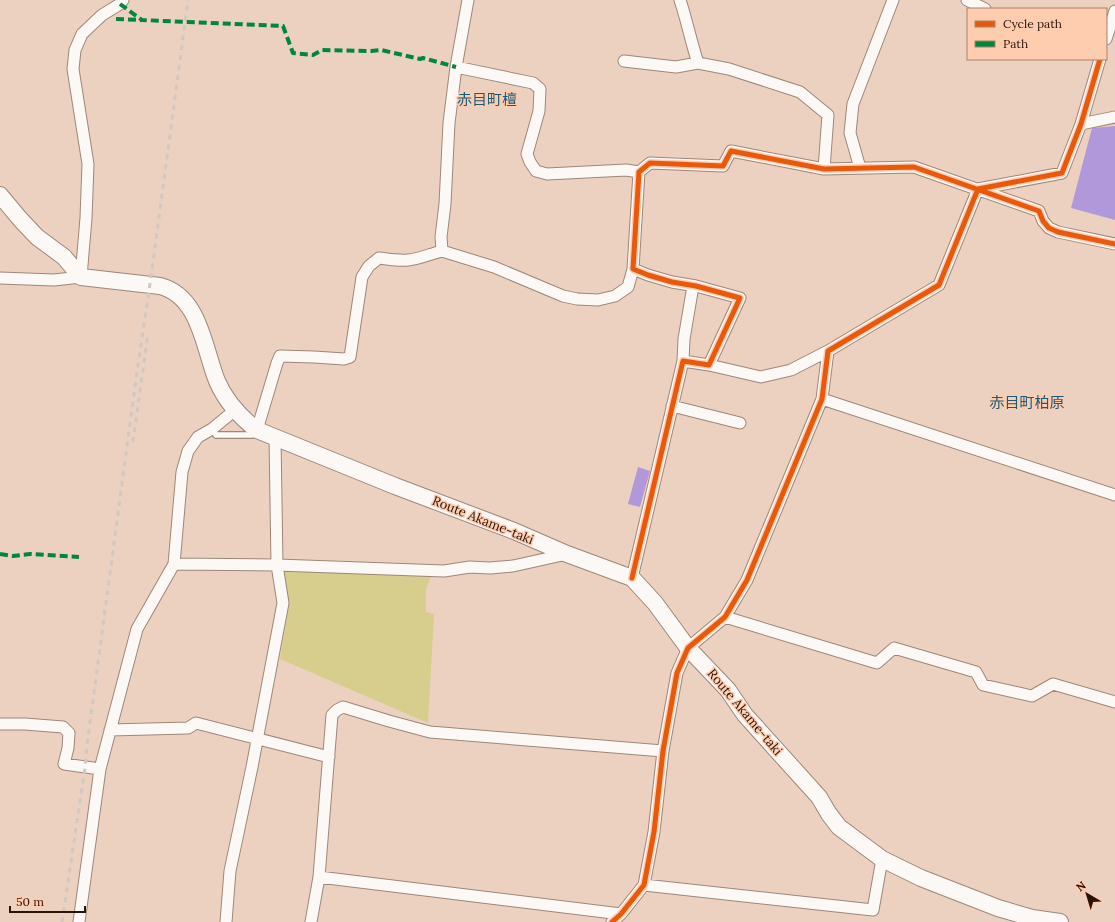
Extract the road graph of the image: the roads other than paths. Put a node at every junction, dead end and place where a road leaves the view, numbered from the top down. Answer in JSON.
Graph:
{"nodes":[{"id":1,"x":123,"y":0,"type":"edge"},
{"id":2,"x":468,"y":0,"type":"edge"},
{"id":3,"x":680,"y":0,"type":"edge"},
{"id":4,"x":893,"y":0,"type":"edge"},
{"id":5,"x":967,"y":0,"type":"edge"},
{"id":6,"x":983,"y":8,"type":"edge"},
{"id":7,"x":1115,"y":12,"type":"edge"},
{"id":8,"x":1107,"y":35,"type":"edge"},
{"id":9,"x":1100,"y":60,"type":"edge"},
{"id":10,"x":624,"y":61,"type":"dead end"},
{"id":11,"x":698,"y":63,"type":"junction"},
{"id":12,"x":456,"y":66,"type":"junction"},
{"id":13,"x":1115,"y":117,"type":"edge"},
{"id":14,"x":1081,"y":124,"type":"junction"},
{"id":15,"x":860,"y":168,"type":"junction"},
{"id":16,"x":824,"y":169,"type":"junction"},
{"id":17,"x":639,"y":172,"type":"junction"},
{"id":18,"x":978,"y":189,"type":"junction"},
{"id":19,"x":0,"y":195,"type":"edge"},
{"id":20,"x":1115,"y":244,"type":"edge"},
{"id":21,"x":442,"y":251,"type":"junction"},
{"id":22,"x":633,"y":269,"type":"junction"},
{"id":23,"x":81,"y":277,"type":"junction"},
{"id":24,"x":0,"y":278,"type":"edge"},
{"id":25,"x":693,"y":286,"type":"junction"},
{"id":26,"x":828,"y":351,"type":"junction"},
{"id":27,"x":683,"y":361,"type":"junction"},
{"id":28,"x":710,"y":365,"type":"junction"},
{"id":29,"x":822,"y":399,"type":"junction"},
{"id":30,"x":672,"y":406,"type":"junction"},
{"id":31,"x":235,"y":410,"type":"junction"},
{"id":32,"x":740,"y":423,"type":"dead end"},
{"id":33,"x":212,"y":429,"type":"junction"},
{"id":34,"x":258,"y":430,"type":"junction"},
{"id":35,"x":274,"y":437,"type":"junction"},
{"id":36,"x":1115,"y":495,"type":"edge"},
{"id":37,"x":567,"y":554,"type":"junction"},
{"id":38,"x":174,"y":564,"type":"junction"},
{"id":39,"x":277,"y":565,"type":"junction"},
{"id":40,"x":632,"y":578,"type":"junction"},
{"id":41,"x":725,"y":617,"type":"junction"},
{"id":42,"x":688,"y":648,"type":"junction"},
{"id":43,"x":1115,"y":702,"type":"edge"},
{"id":44,"x":0,"y":724,"type":"edge"},
{"id":45,"x":110,"y":730,"type":"junction"},
{"id":46,"x":257,"y":739,"type":"junction"},
{"id":47,"x":663,"y":751,"type":"junction"},
{"id":48,"x":329,"y":757,"type":"junction"},
{"id":49,"x":100,"y":769,"type":"junction"},
{"id":50,"x":882,"y":859,"type":"junction"},
{"id":51,"x":319,"y":877,"type":"junction"},
{"id":52,"x":644,"y":885,"type":"junction"},
{"id":53,"x":621,"y":914,"type":"junction"},
{"id":54,"x":79,"y":922,"type":"edge"},
{"id":55,"x":226,"y":922,"type":"edge"},
{"id":56,"x":312,"y":922,"type":"edge"},
{"id":57,"x":612,"y":922,"type":"edge"},
{"id":58,"x":1060,"y":922,"type":"edge"}],
"edges":[{"from":1,"to":23,"type":"street"},
{"from":2,"to":12,"type":"street"},
{"from":3,"to":11,"type":"street"},
{"from":4,"to":15,"type":"street"},
{"from":5,"to":6,"type":"street"},
{"from":7,"to":8,"type":"street"},
{"from":9,"to":14,"type":"street"},
{"from":10,"to":11,"type":"street"},
{"from":11,"to":16,"type":"street"},
{"from":12,"to":17,"type":"street"},
{"from":12,"to":21,"type":"street"},
{"from":13,"to":14,"type":"street"},
{"from":14,"to":18,"type":"street"},
{"from":15,"to":16,"type":"street"},
{"from":15,"to":18,"type":"street"},
{"from":16,"to":17,"type":"street"},
{"from":17,"to":22,"type":"street"},
{"from":18,"to":20,"type":"street"},
{"from":18,"to":26,"type":"street"},
{"from":19,"to":23,"type":"main road"},
{"from":21,"to":22,"type":"street"},
{"from":21,"to":34,"type":"street"},
{"from":22,"to":25,"type":"street"},
{"from":23,"to":24,"type":"street"},
{"from":23,"to":31,"type":"main road","name":"Route Akame-taki"},
{"from":25,"to":27,"type":"street"},
{"from":25,"to":28,"type":"street"},
{"from":26,"to":28,"type":"street"},
{"from":26,"to":29,"type":"street"},
{"from":27,"to":28,"type":"street"},
{"from":27,"to":30,"type":"street"},
{"from":29,"to":36,"type":"street"},
{"from":29,"to":41,"type":"street"},
{"from":30,"to":32,"type":"street"},
{"from":30,"to":40,"type":"street"},
{"from":31,"to":33,"type":"street"},
{"from":31,"to":34,"type":"main road","name":"Route Akame-taki"},
{"from":33,"to":34,"type":"lane"},
{"from":33,"to":38,"type":"street"},
{"from":34,"to":35,"type":"main road","name":"Route Akame-taki"},
{"from":35,"to":37,"type":"main road","name":"Route Akame-taki"},
{"from":35,"to":39,"type":"street"},
{"from":37,"to":39,"type":"street"},
{"from":37,"to":40,"type":"main road","name":"Route Akame-taki"},
{"from":38,"to":39,"type":"street"},
{"from":38,"to":45,"type":"street"},
{"from":39,"to":46,"type":"street"},
{"from":40,"to":42,"type":"main road","name":"Route Akame-taki"},
{"from":41,"to":42,"type":"street"},
{"from":41,"to":43,"type":"street"},
{"from":42,"to":47,"type":"street"},
{"from":42,"to":50,"type":"main road","name":"Route Akame-taki"},
{"from":44,"to":49,"type":"street"},
{"from":45,"to":46,"type":"street"},
{"from":45,"to":49,"type":"street"},
{"from":46,"to":48,"type":"street"},
{"from":46,"to":55,"type":"street"},
{"from":47,"to":48,"type":"street"},
{"from":47,"to":52,"type":"street"},
{"from":48,"to":51,"type":"street"},
{"from":49,"to":54,"type":"street"},
{"from":50,"to":52,"type":"street"},
{"from":50,"to":58,"type":"main road","name":"Route Akame-taki"},
{"from":51,"to":53,"type":"street"},
{"from":51,"to":56,"type":"street"},
{"from":52,"to":53,"type":"street"},
{"from":53,"to":57,"type":"street"}]}
